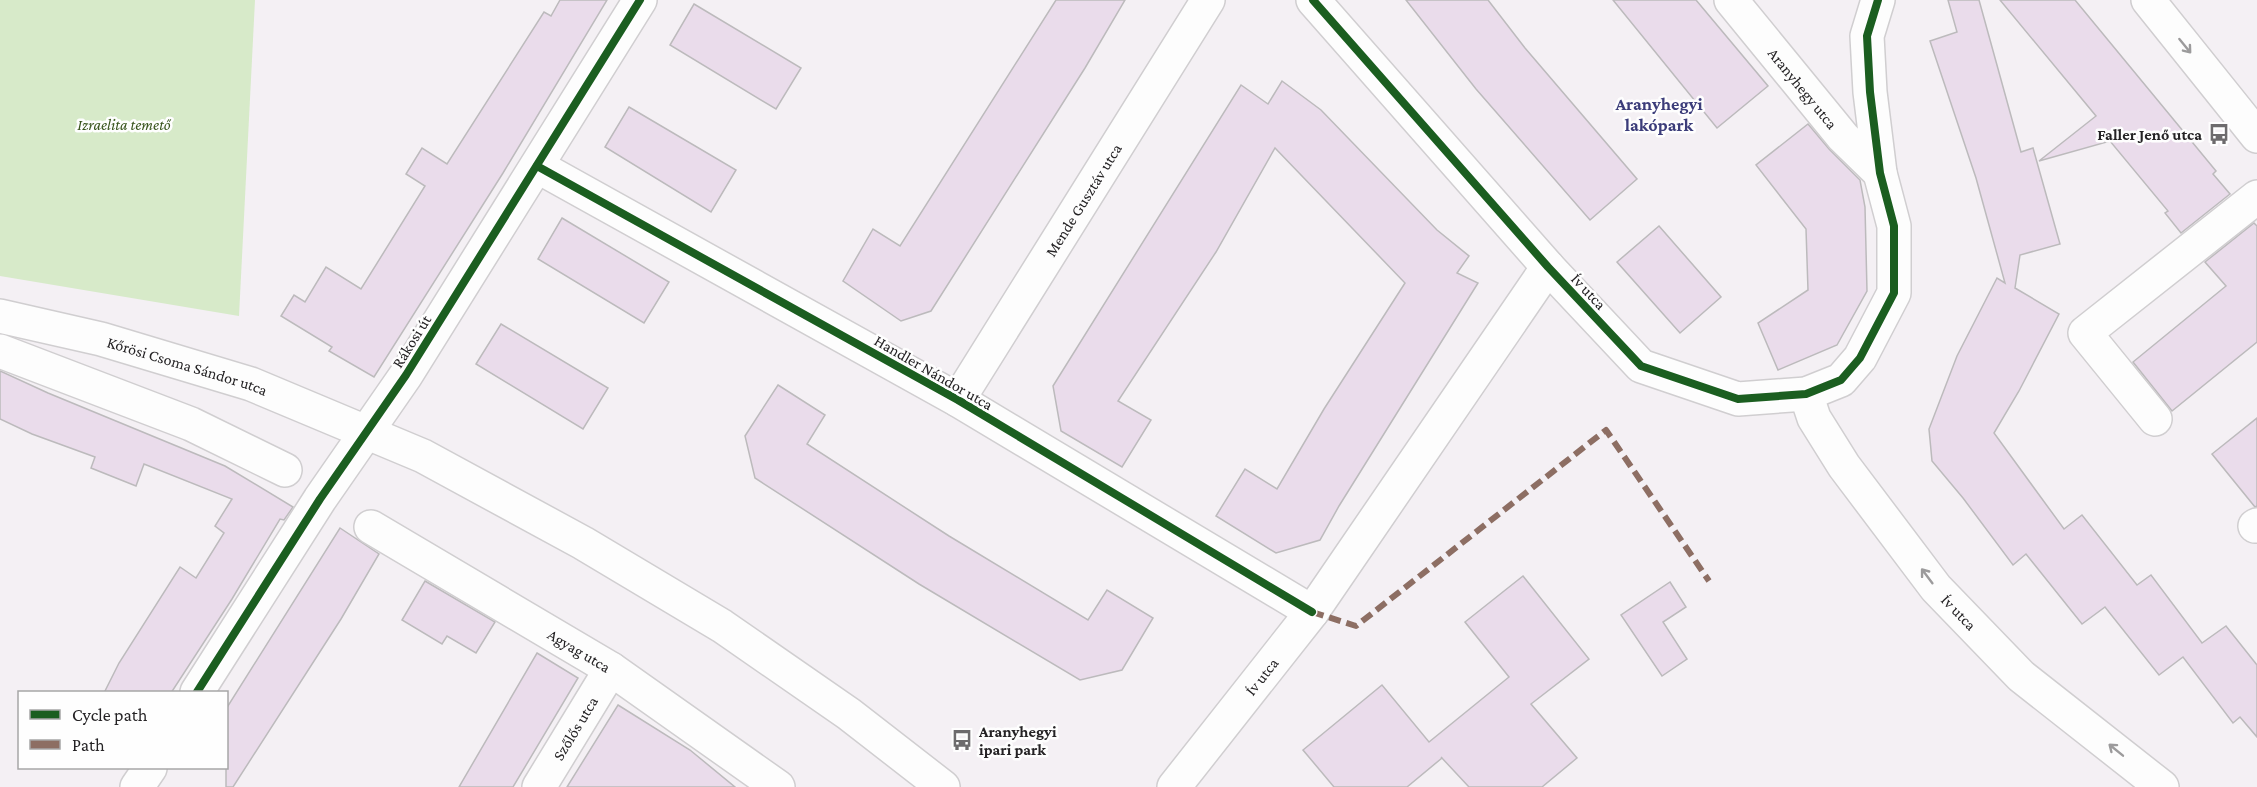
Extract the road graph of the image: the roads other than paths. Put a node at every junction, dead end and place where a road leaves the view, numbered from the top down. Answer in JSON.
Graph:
{"nodes":[{"id":1,"x":640,"y":0,"type":"edge"},
{"id":2,"x":1208,"y":0,"type":"edge"},
{"id":3,"x":1313,"y":0,"type":"edge"},
{"id":4,"x":1731,"y":0,"type":"edge"},
{"id":5,"x":1878,"y":0,"type":"edge"},
{"id":6,"x":2148,"y":0,"type":"edge"},
{"id":7,"x":2257,"y":136,"type":"edge"},
{"id":8,"x":537,"y":166,"type":"junction"},
{"id":9,"x":1880,"y":173,"type":"junction"},
{"id":10,"x":2257,"y":197,"type":"edge"},
{"id":11,"x":1548,"y":267,"type":"junction"},
{"id":12,"x":0,"y":316,"type":"edge"},
{"id":13,"x":0,"y":351,"type":"edge"},
{"id":14,"x":1806,"y":393,"type":"junction"},
{"id":15,"x":958,"y":400,"type":"junction"},
{"id":16,"x":2155,"y":420,"type":"dead end"},
{"id":17,"x":367,"y":432,"type":"junction"},
{"id":18,"x":285,"y":470,"type":"dead end"},
{"id":19,"x":371,"y":527,"type":"dead end"},
{"id":20,"x":1312,"y":612,"type":"junction"},
{"id":21,"x":611,"y":669,"type":"junction"},
{"id":22,"x":198,"y":691,"type":"edge"},
{"id":23,"x":149,"y":769,"type":"edge"},
{"id":24,"x":137,"y":787,"type":"edge"},
{"id":25,"x":540,"y":787,"type":"edge"},
{"id":26,"x":778,"y":787,"type":"edge"},
{"id":27,"x":943,"y":787,"type":"edge"},
{"id":28,"x":1174,"y":787,"type":"edge"},
{"id":29,"x":2162,"y":787,"type":"edge"}],
"edges":[{"from":1,"to":8,"type":"street","name":"Rákosi út"},
{"from":2,"to":15,"type":"street","name":"Mende Gusztáv utca"},
{"from":3,"to":11,"type":"street","name":"Ív utca"},
{"from":4,"to":9,"type":"street","name":"Aranyhegy utca"},
{"from":5,"to":9,"type":"street"},
{"from":6,"to":7,"type":"street","one_way":true},
{"from":8,"to":15,"type":"street","name":"Handler Nándor utca"},
{"from":8,"to":17,"type":"street","name":"Rákosi út"},
{"from":9,"to":14,"type":"street","name":"Ív utca"},
{"from":10,"to":16,"type":"street"},
{"from":11,"to":14,"type":"street","name":"Ív utca"},
{"from":11,"to":20,"type":"street","name":"Ív utca"},
{"from":12,"to":17,"type":"street","name":"Kőrösi Csoma Sándor utca"},
{"from":13,"to":18,"type":"street"},
{"from":29,"to":14,"type":"street","name":"Ív utca","one_way":true},
{"from":15,"to":20,"type":"street","name":"Handler Nándor utca"},
{"from":17,"to":22,"type":"street","name":"Rákosi út"},
{"from":17,"to":27,"type":"street","name":"Kőrösi Csoma Sándor utca"},
{"from":19,"to":21,"type":"street","name":"Agyag utca"},
{"from":20,"to":28,"type":"street","name":"Ív utca"},
{"from":21,"to":25,"type":"street","name":"Szőlős utca"},
{"from":21,"to":26,"type":"street","name":"Agyag utca"},
{"from":23,"to":24,"type":"street"}]}
